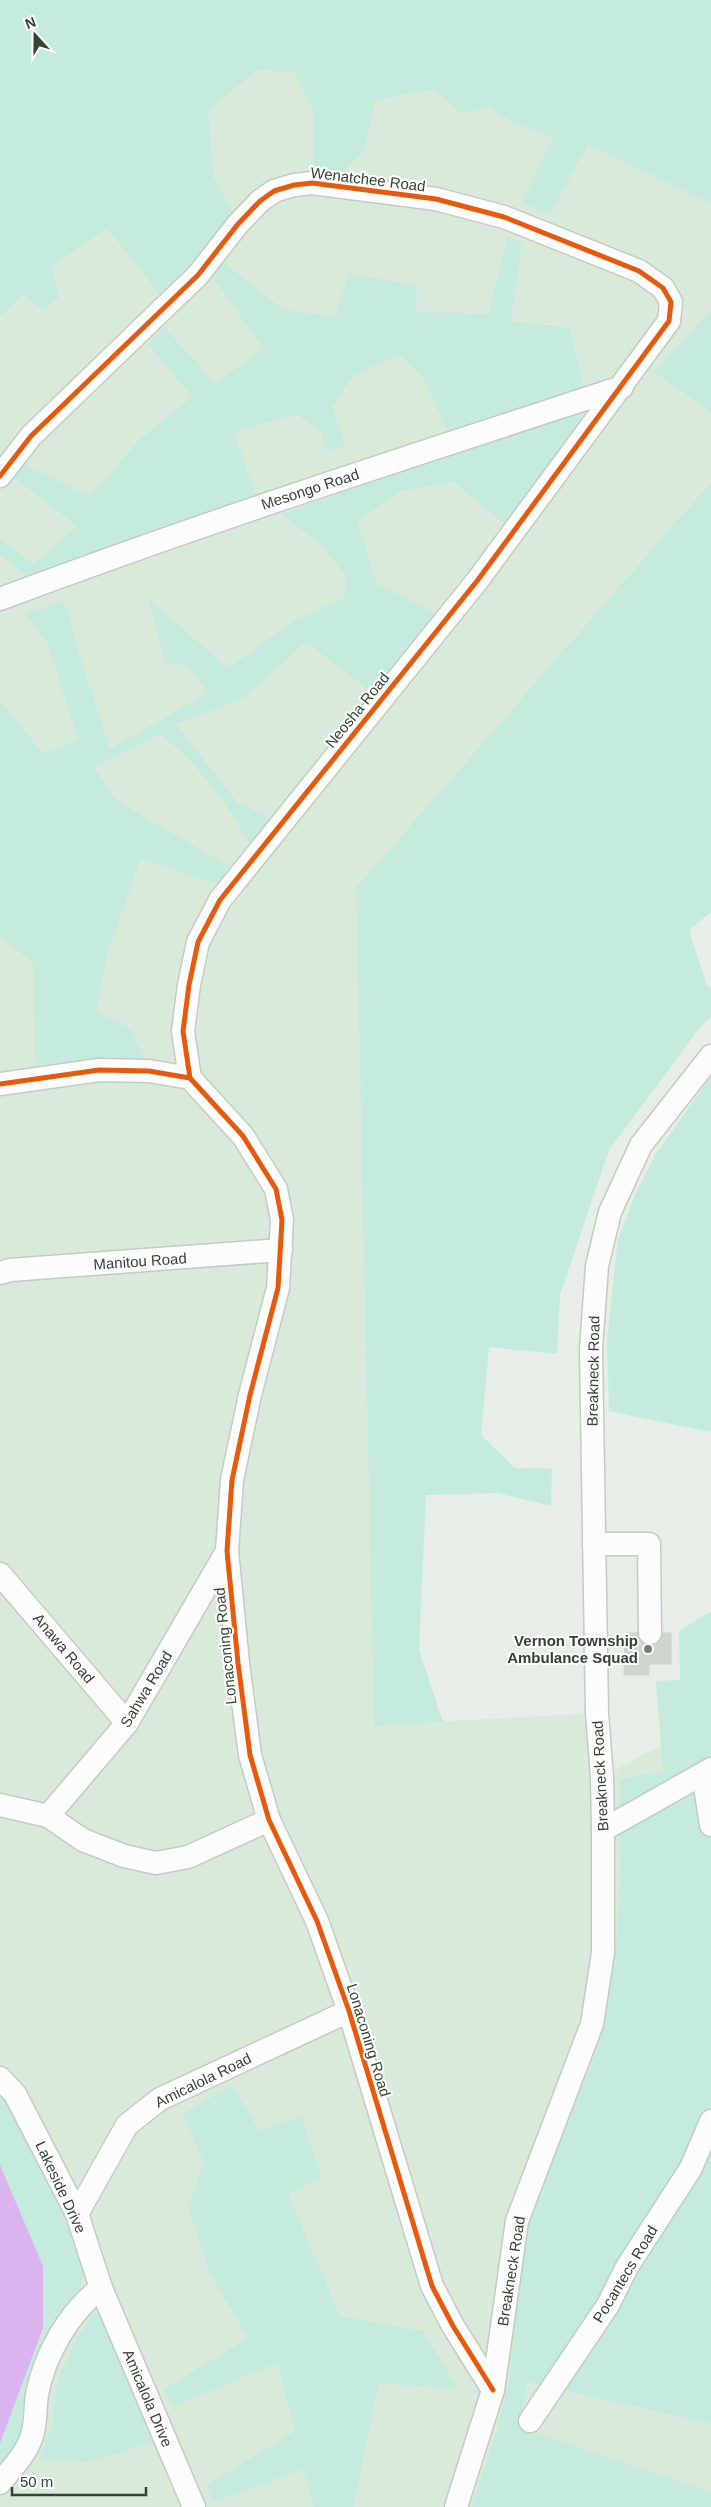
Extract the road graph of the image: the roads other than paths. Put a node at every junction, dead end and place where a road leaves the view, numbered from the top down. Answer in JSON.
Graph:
{"nodes":[{"id":1,"x":622,"y":387,"type":"junction"},
{"id":2,"x":0,"y":476,"type":"edge"},
{"id":3,"x":0,"y":599,"type":"edge"},
{"id":4,"x":711,"y":1056,"type":"edge"},
{"id":5,"x":190,"y":1078,"type":"junction"},
{"id":6,"x":0,"y":1084,"type":"edge"},
{"id":7,"x":280,"y":1250,"type":"junction"},
{"id":8,"x":0,"y":1273,"type":"edge"},
{"id":9,"x":594,"y":1544,"type":"junction"},
{"id":10,"x":228,"y":1551,"type":"junction"},
{"id":11,"x":0,"y":1574,"type":"edge"},
{"id":12,"x":650,"y":1633,"type":"dead end"},
{"id":13,"x":127,"y":1723,"type":"junction"},
{"id":14,"x":707,"y":1772,"type":"edge"},
{"id":15,"x":0,"y":1805,"type":"edge"},
{"id":16,"x":48,"y":1816,"type":"junction"},
{"id":17,"x":269,"y":1820,"type":"junction"},
{"id":18,"x":711,"y":1825,"type":"edge"},
{"id":19,"x":603,"y":1830,"type":"junction"},
{"id":20,"x":349,"y":2011,"type":"junction"},
{"id":21,"x":0,"y":2078,"type":"edge"},
{"id":22,"x":711,"y":2121,"type":"edge"},
{"id":23,"x":77,"y":2214,"type":"junction"},
{"id":24,"x":102,"y":2288,"type":"junction"},
{"id":25,"x":493,"y":2390,"type":"junction"},
{"id":26,"x":530,"y":2421,"type":"dead end"},
{"id":27,"x":0,"y":2483,"type":"edge"},
{"id":28,"x":194,"y":2507,"type":"edge"},
{"id":29,"x":456,"y":2507,"type":"edge"}],
"edges":[{"from":1,"to":2,"type":"street","name":"Wenatchee Road"},
{"from":1,"to":3,"type":"street","name":"Mesongo Road"},
{"from":1,"to":5,"type":"street","name":"Neosha Road"},
{"from":4,"to":9,"type":"street","name":"Breakneck Road"},
{"from":5,"to":6,"type":"street"},
{"from":5,"to":7,"type":"street","name":"Lonaconing Road"},
{"from":7,"to":8,"type":"street","name":"Manitou Road"},
{"from":7,"to":10,"type":"street","name":"Lonaconing Road"},
{"from":9,"to":12,"type":"street"},
{"from":9,"to":19,"type":"street","name":"Breakneck Road"},
{"from":10,"to":13,"type":"street","name":"Sahwa Road"},
{"from":10,"to":17,"type":"street","name":"Lonaconing Road"},
{"from":11,"to":13,"type":"street","name":"Anawa Road"},
{"from":13,"to":16,"type":"street","name":"Sahwa Road"},
{"from":14,"to":18,"type":"street"},
{"from":14,"to":19,"type":"street"},
{"from":15,"to":16,"type":"street"},
{"from":16,"to":17,"type":"street"},
{"from":17,"to":20,"type":"street","name":"Lonaconing Road"},
{"from":19,"to":25,"type":"street","name":"Breakneck Road"},
{"from":20,"to":23,"type":"street","name":"Amicalola Road"},
{"from":20,"to":25,"type":"street","name":"Lonaconing Road"},
{"from":21,"to":23,"type":"street","name":"Lakeside Drive"},
{"from":22,"to":26,"type":"street","name":"Pocantecs Road"},
{"from":23,"to":24,"type":"street","name":"Lakeside Drive"},
{"from":24,"to":27,"type":"street"},
{"from":24,"to":28,"type":"street","name":"Amicalola Drive"},
{"from":25,"to":29,"type":"street","name":"Breakneck Road"}]}
